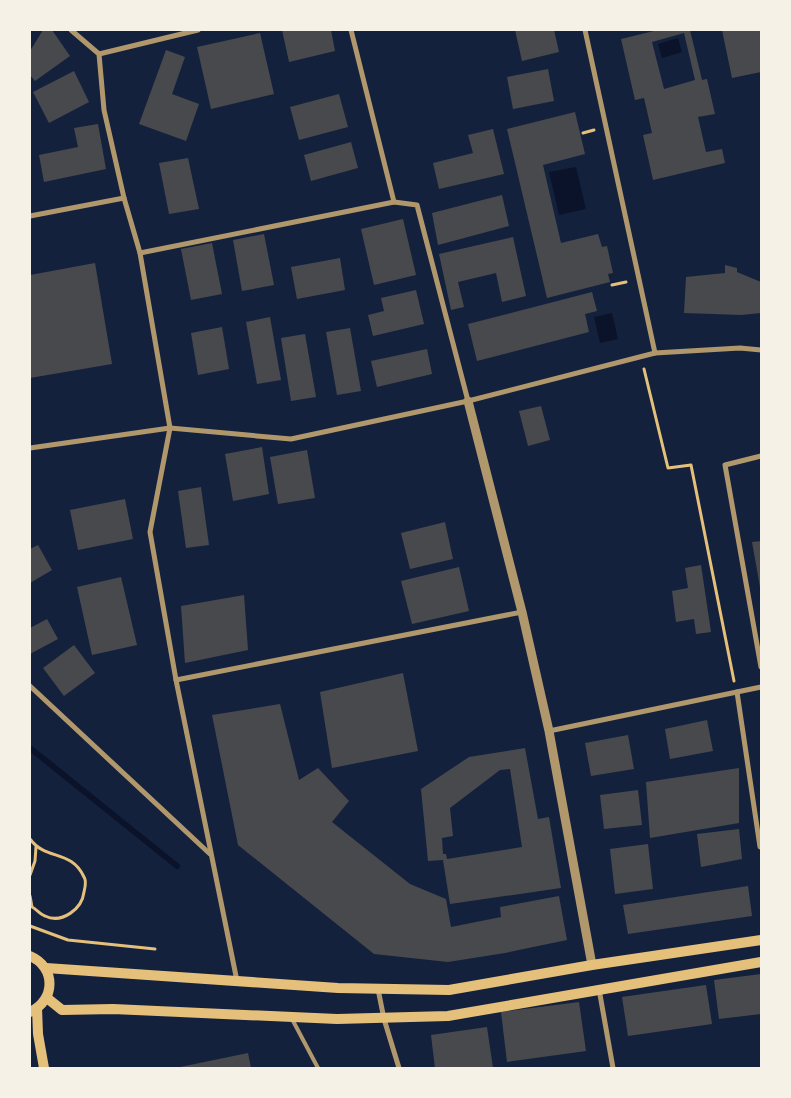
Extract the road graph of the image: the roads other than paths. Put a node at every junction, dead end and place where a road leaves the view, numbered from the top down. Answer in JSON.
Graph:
{"nodes":[{"id":1,"x":71,"y":30,"type":"edge"},
{"id":2,"x":198,"y":30,"type":"edge"},
{"id":3,"x":350,"y":30,"type":"edge"},
{"id":4,"x":585,"y":30,"type":"edge"},
{"id":5,"x":99,"y":54,"type":"junction"},
{"id":6,"x":124,"y":198,"type":"junction"},
{"id":7,"x":394,"y":202,"type":"junction"},
{"id":8,"x":30,"y":216,"type":"edge"},
{"id":9,"x":140,"y":253,"type":"junction"},
{"id":10,"x":761,"y":350,"type":"edge"},
{"id":11,"x":655,"y":353,"type":"junction"},
{"id":12,"x":468,"y":401,"type":"junction"},
{"id":13,"x":170,"y":428,"type":"junction"},
{"id":14,"x":30,"y":448,"type":"edge"},
{"id":15,"x":761,"y":456,"type":"edge"},
{"id":16,"x":522,"y":612,"type":"junction"},
{"id":17,"x":761,"y":667,"type":"edge"},
{"id":18,"x":176,"y":680,"type":"junction"},
{"id":19,"x":30,"y":686,"type":"edge"},
{"id":20,"x":761,"y":687,"type":"edge"},
{"id":21,"x":736,"y":692,"type":"junction"},
{"id":22,"x":550,"y":731,"type":"junction"},
{"id":23,"x":760,"y":847,"type":"edge"},
{"id":24,"x":210,"y":855,"type":"junction"},
{"id":25,"x":761,"y":940,"type":"edge"},
{"id":26,"x":30,"y":956,"type":"edge"},
{"id":27,"x":761,"y":962,"type":"edge"},
{"id":28,"x":592,"y":965,"type":"junction"},
{"id":29,"x":46,"y":968,"type":"junction"},
{"id":30,"x":237,"y":981,"type":"junction"},
{"id":31,"x":378,"y":988,"type":"junction"},
{"id":32,"x":599,"y":988,"type":"junction"},
{"id":33,"x":47,"y":998,"type":"junction"},
{"id":34,"x":34,"y":1010,"type":"edge"},
{"id":35,"x":291,"y":1017,"type":"junction"},
{"id":36,"x":384,"y":1019,"type":"junction"},
{"id":37,"x":44,"y":1068,"type":"edge"},
{"id":38,"x":318,"y":1068,"type":"edge"},
{"id":39,"x":399,"y":1068,"type":"edge"},
{"id":40,"x":613,"y":1068,"type":"edge"}],
"edges":[{"from":1,"to":5,"type":"street"},
{"from":2,"to":5,"type":"street"},
{"from":3,"to":7,"type":"street"},
{"from":4,"to":11,"type":"street"},
{"from":5,"to":6,"type":"street"},
{"from":6,"to":8,"type":"street"},
{"from":6,"to":9,"type":"street"},
{"from":7,"to":9,"type":"street"},
{"from":7,"to":12,"type":"street"},
{"from":9,"to":13,"type":"street"},
{"from":10,"to":11,"type":"street"},
{"from":11,"to":12,"type":"street"},
{"from":12,"to":13,"type":"street"},
{"from":12,"to":16,"type":"street"},
{"from":13,"to":14,"type":"street"},
{"from":13,"to":18,"type":"street"},
{"from":15,"to":17,"type":"street"},
{"from":16,"to":18,"type":"street"},
{"from":16,"to":22,"type":"street"},
{"from":18,"to":24,"type":"street"},
{"from":19,"to":24,"type":"street"},
{"from":20,"to":21,"type":"street"},
{"from":21,"to":22,"type":"street"},
{"from":21,"to":23,"type":"street"},
{"from":22,"to":28,"type":"street"},
{"from":24,"to":30,"type":"street"},
{"from":25,"to":28,"type":"main road"},
{"from":26,"to":29,"type":"main road"},
{"from":27,"to":32,"type":"main road"},
{"from":28,"to":31,"type":"main road"},
{"from":29,"to":30,"type":"main road"},
{"from":29,"to":33,"type":"main road"},
{"from":30,"to":31,"type":"main road"},
{"from":31,"to":36,"type":"street"},
{"from":32,"to":36,"type":"main road"},
{"from":32,"to":40,"type":"street"},
{"from":33,"to":34,"type":"main road"},
{"from":33,"to":35,"type":"main road"},
{"from":34,"to":37,"type":"main road"},
{"from":35,"to":36,"type":"main road"},
{"from":35,"to":38,"type":"lane"},
{"from":36,"to":39,"type":"street"}]}
